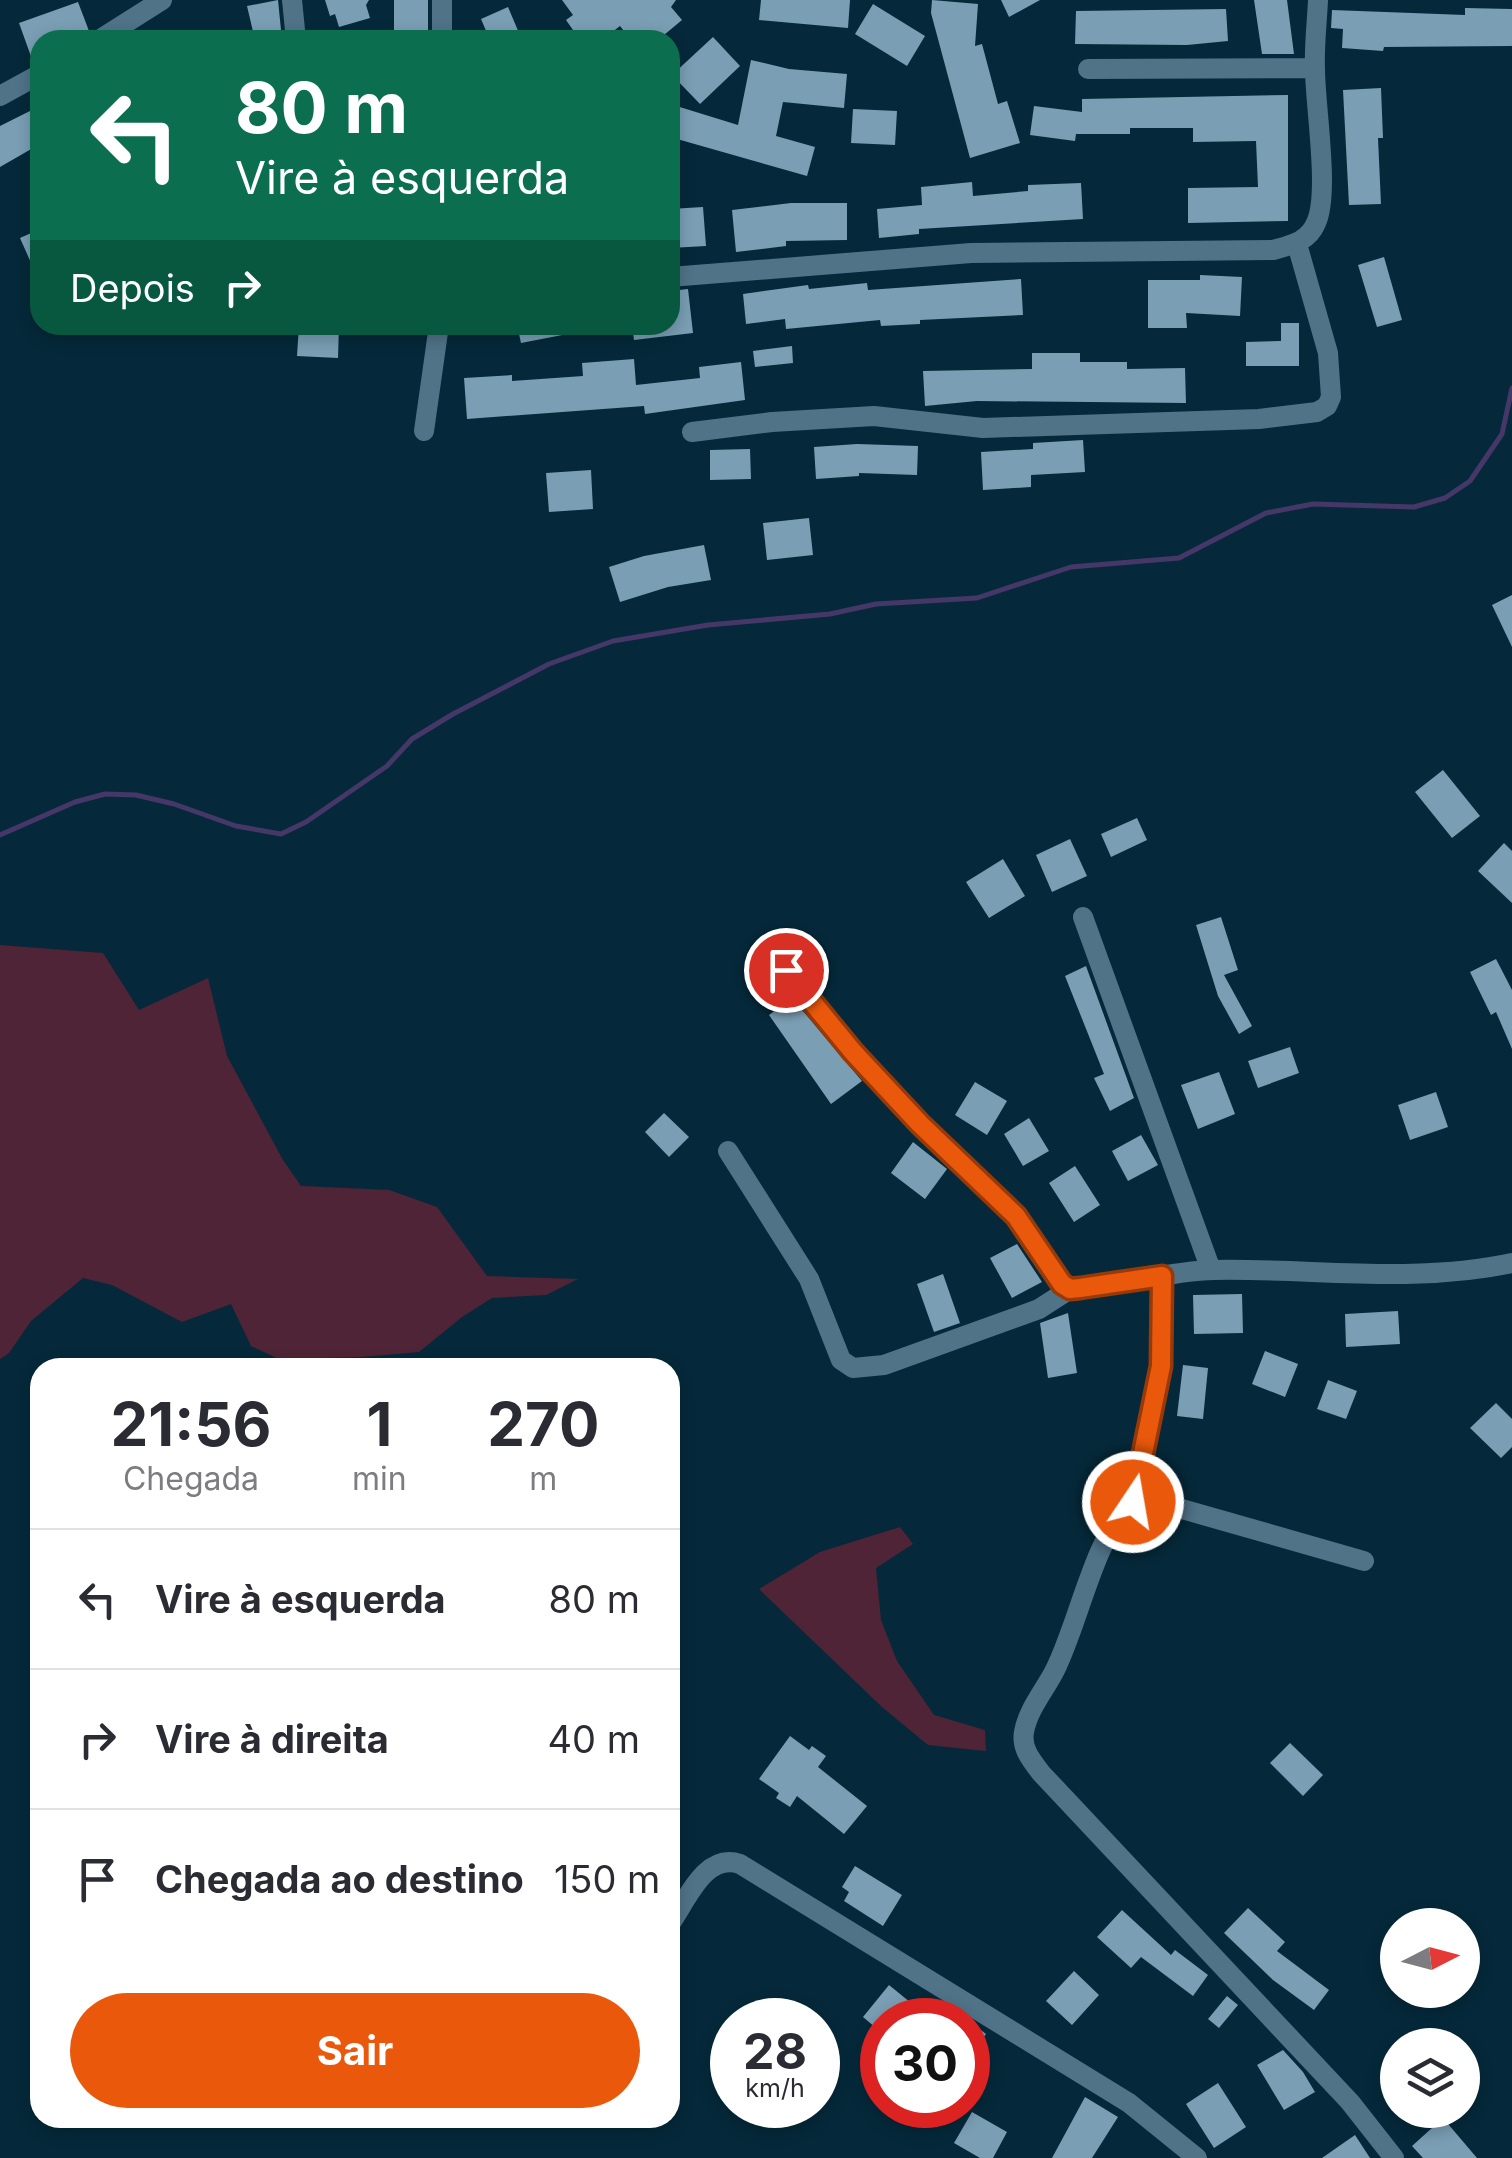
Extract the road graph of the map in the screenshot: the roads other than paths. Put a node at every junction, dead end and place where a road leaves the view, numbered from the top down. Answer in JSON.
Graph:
{"nodes":[{"id":1,"x":162,"y":0,"type":"edge"},
{"id":2,"x":292,"y":0,"type":"edge"},
{"id":3,"x":442,"y":0,"type":"edge"},
{"id":4,"x":1318,"y":0,"type":"edge"},
{"id":5,"x":115,"y":30,"type":"edge"},
{"id":6,"x":295,"y":30,"type":"edge"},
{"id":7,"x":442,"y":30,"type":"edge"},
{"id":8,"x":1314,"y":68,"type":"junction"},
{"id":9,"x":1088,"y":69,"type":"dead end"},
{"id":10,"x":30,"y":80,"type":"edge"},
{"id":11,"x":0,"y":96,"type":"edge"},
{"id":12,"x":1297,"y":244,"type":"junction"},
{"id":13,"x":680,"y":275,"type":"edge"},
{"id":14,"x":438,"y":335,"type":"edge"},
{"id":15,"x":424,"y":431,"type":"dead end"},
{"id":16,"x":692,"y":432,"type":"dead end"},
{"id":17,"x":1082,"y":917,"type":"dead end"},
{"id":18,"x":786,"y":970,"type":"dead end"},
{"id":19,"x":728,"y":1151,"type":"dead end"},
{"id":20,"x":1512,"y":1263,"type":"edge"},
{"id":21,"x":1211,"y":1270,"type":"junction"},
{"id":22,"x":1162,"y":1276,"type":"junction"},
{"id":23,"x":1070,"y":1289,"type":"junction"},
{"id":24,"x":1133,"y":1502,"type":"junction"},
{"id":25,"x":1364,"y":1561,"type":"dead end"},
{"id":26,"x":680,"y":1910,"type":"edge"},
{"id":27,"x":1197,"y":2158,"type":"edge"},
{"id":28,"x":1394,"y":2158,"type":"edge"}],
"edges":[{"from":1,"to":5,"type":"street"},
{"from":2,"to":6,"type":"street"},
{"from":3,"to":7,"type":"street"},
{"from":4,"to":8,"type":"street"},
{"from":8,"to":9,"type":"street"},
{"from":8,"to":12,"type":"street"},
{"from":10,"to":11,"type":"street"},
{"from":12,"to":13,"type":"street"},
{"from":12,"to":16,"type":"street"},
{"from":14,"to":15,"type":"street"},
{"from":17,"to":21,"type":"street"},
{"from":18,"to":23,"type":"street"},
{"from":19,"to":23,"type":"street"},
{"from":20,"to":21,"type":"street"},
{"from":21,"to":22,"type":"street"},
{"from":22,"to":23,"type":"street"},
{"from":22,"to":24,"type":"street"},
{"from":24,"to":25,"type":"street"},
{"from":24,"to":28,"type":"street"},
{"from":26,"to":27,"type":"street"}]}
